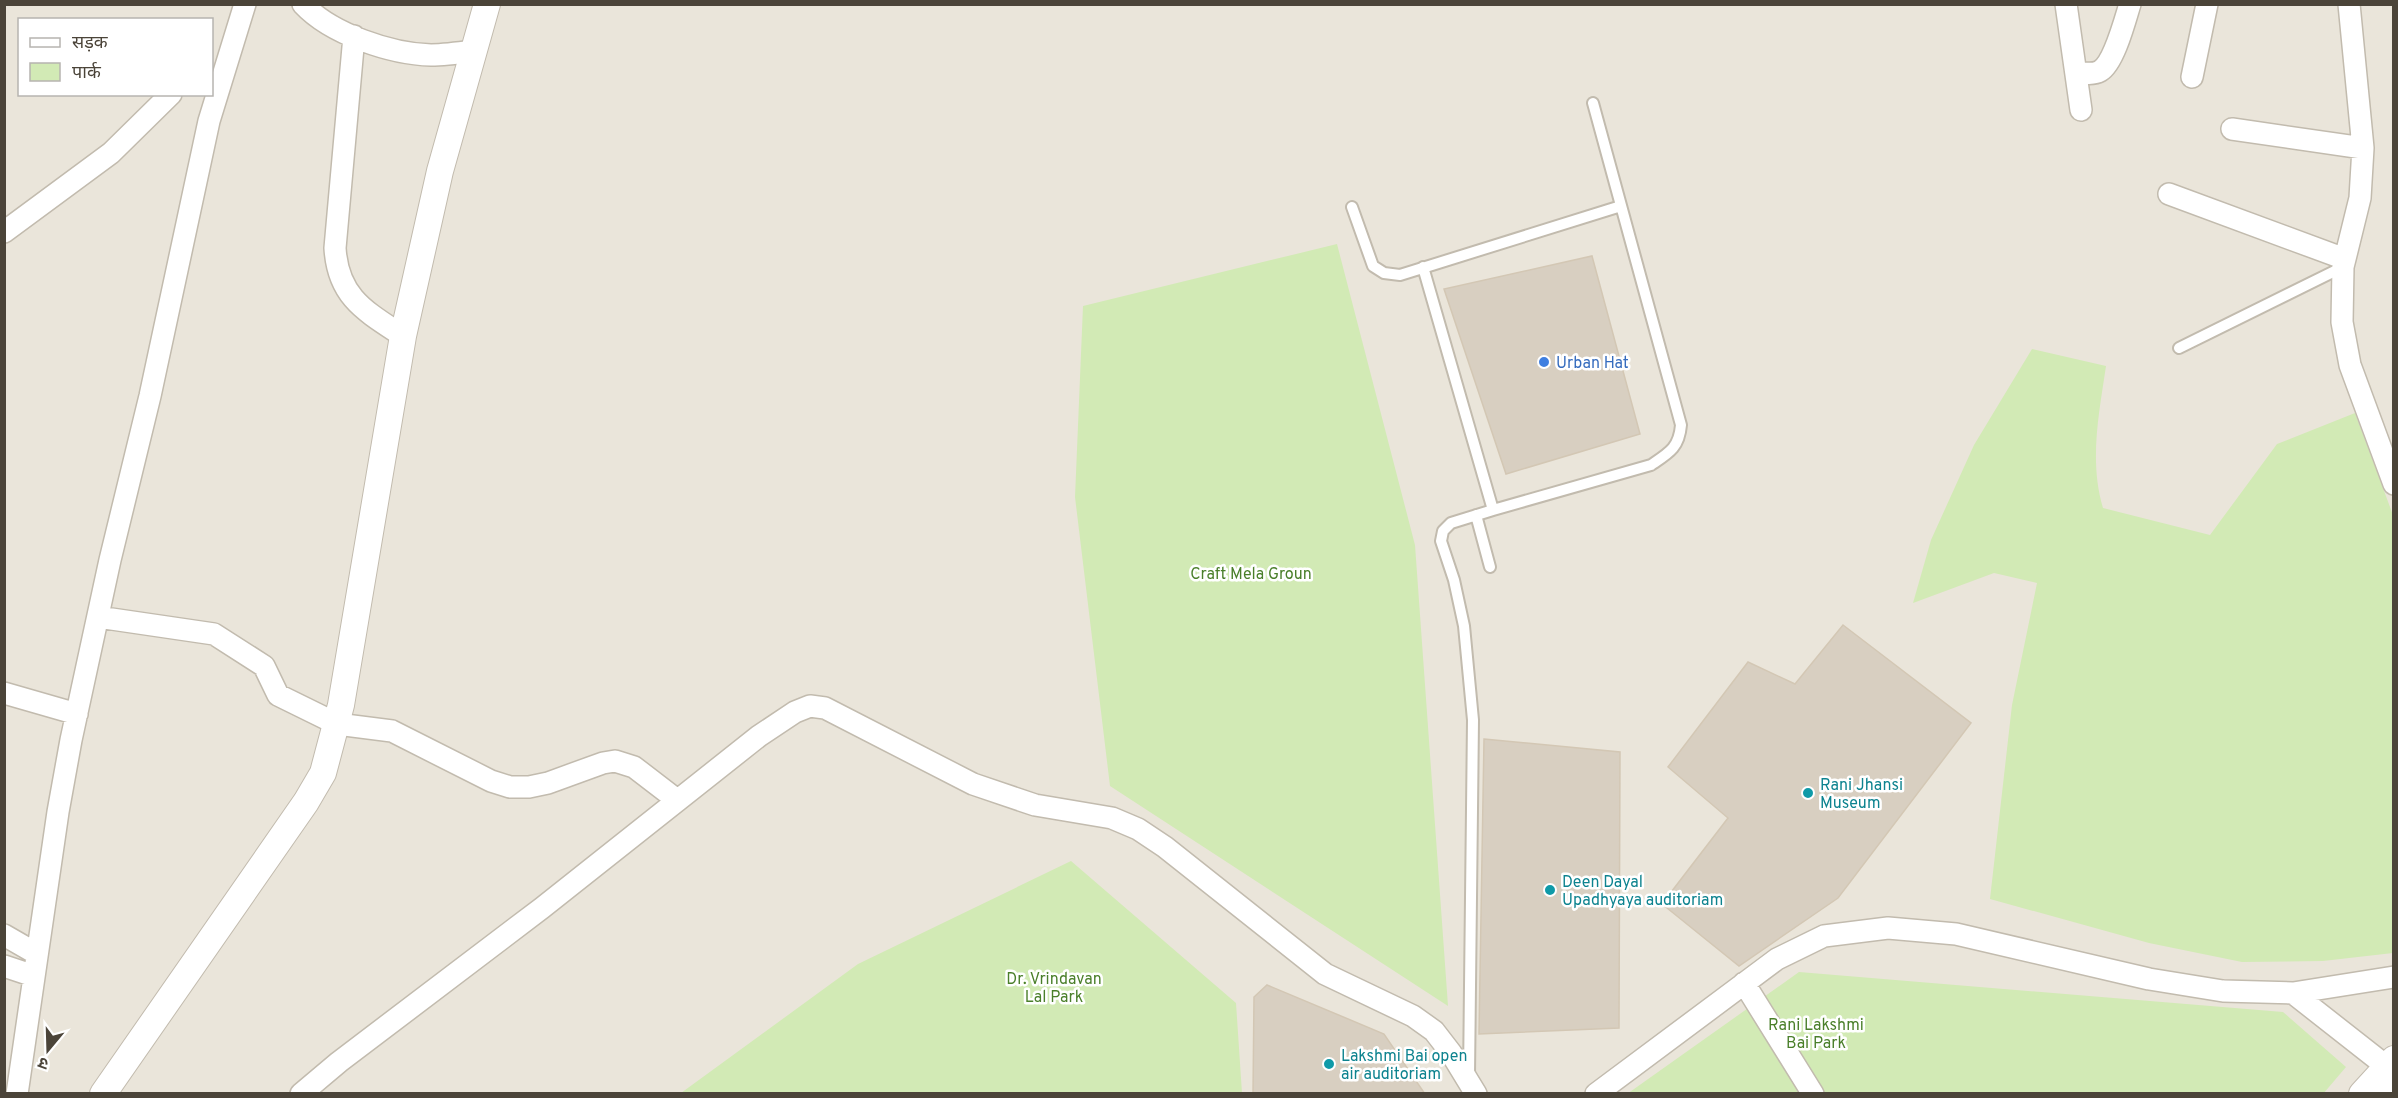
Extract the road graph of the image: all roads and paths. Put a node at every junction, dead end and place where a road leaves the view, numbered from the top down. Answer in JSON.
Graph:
{"nodes":[{"id":1,"x":303,"y":4,"type":"edge"},
{"id":2,"x":487,"y":4,"type":"edge"},
{"id":3,"x":2066,"y":4,"type":"edge"},
{"id":4,"x":2130,"y":4,"type":"edge"},
{"id":5,"x":2207,"y":4,"type":"edge"},
{"id":6,"x":2349,"y":4,"type":"edge"},
{"id":7,"x":241,"y":5,"type":"edge"},
{"id":8,"x":236,"y":32,"type":"junction"},
{"id":9,"x":354,"y":36,"type":"junction"},
{"id":10,"x":473,"y":51,"type":"junction"},
{"id":11,"x":213,"y":54,"type":"edge"},
{"id":12,"x":2076,"y":72,"type":"junction"},
{"id":13,"x":2192,"y":77,"type":"dead end"},
{"id":14,"x":169,"y":96,"type":"edge"},
{"id":15,"x":1593,"y":103,"type":"dead end"},
{"id":16,"x":2081,"y":110,"type":"dead end"},
{"id":17,"x":2232,"y":129,"type":"dead end"},
{"id":18,"x":2363,"y":148,"type":"junction"},
{"id":19,"x":2169,"y":194,"type":"dead end"},
{"id":20,"x":1621,"y":206,"type":"junction"},
{"id":21,"x":1352,"y":207,"type":"dead end"},
{"id":22,"x":4,"y":232,"type":"edge"},
{"id":23,"x":2344,"y":263,"type":"junction"},
{"id":24,"x":1423,"y":267,"type":"junction"},
{"id":25,"x":403,"y":336,"type":"junction"},
{"id":26,"x":2179,"y":348,"type":"dead end"},
{"id":27,"x":2394,"y":484,"type":"edge"},
{"id":28,"x":1493,"y":510,"type":"junction"},
{"id":29,"x":1476,"y":515,"type":"junction"},
{"id":30,"x":1490,"y":567,"type":"dead end"},
{"id":31,"x":98,"y":617,"type":"junction"},
{"id":32,"x":4,"y":693,"type":"edge"},
{"id":33,"x":77,"y":714,"type":"junction"},
{"id":34,"x":337,"y":724,"type":"junction"},
{"id":35,"x":677,"y":800,"type":"junction"},
{"id":36,"x":4,"y":935,"type":"edge"},
{"id":37,"x":38,"y":954,"type":"junction"},
{"id":38,"x":4,"y":966,"type":"edge"},
{"id":39,"x":34,"y":976,"type":"junction"},
{"id":40,"x":2394,"y":977,"type":"edge"},
{"id":41,"x":1744,"y":983,"type":"junction"},
{"id":42,"x":2293,"y":993,"type":"junction"},
{"id":43,"x":2391,"y":1070,"type":"edge"},
{"id":44,"x":1472,"y":1088,"type":"edge"},
{"id":45,"x":17,"y":1094,"type":"edge"},
{"id":46,"x":103,"y":1094,"type":"edge"},
{"id":47,"x":301,"y":1094,"type":"edge"},
{"id":48,"x":1596,"y":1094,"type":"edge"},
{"id":49,"x":1813,"y":1094,"type":"edge"},
{"id":50,"x":2362,"y":1094,"type":"edge"},
{"id":51,"x":2386,"y":1094,"type":"edge"}],
"edges":[{"from":1,"to":9,"type":"street"},
{"from":2,"to":10,"type":"street"},
{"from":3,"to":12,"type":"street"},
{"from":4,"to":12,"type":"street"},
{"from":5,"to":13,"type":"street"},
{"from":6,"to":18,"type":"street"},
{"from":7,"to":8,"type":"street"},
{"from":8,"to":11,"type":"street"},
{"from":8,"to":31,"type":"street"},
{"from":9,"to":10,"type":"street"},
{"from":9,"to":25,"type":"street"},
{"from":10,"to":25,"type":"street"},
{"from":12,"to":16,"type":"street"},
{"from":14,"to":22,"type":"street"},
{"from":15,"to":20,"type":"lane"},
{"from":17,"to":18,"type":"street"},
{"from":18,"to":23,"type":"street"},
{"from":19,"to":23,"type":"street"},
{"from":20,"to":24,"type":"lane"},
{"from":20,"to":28,"type":"lane"},
{"from":21,"to":24,"type":"lane"},
{"from":23,"to":26,"type":"lane"},
{"from":23,"to":27,"type":"street"},
{"from":24,"to":28,"type":"lane"},
{"from":25,"to":34,"type":"street"},
{"from":28,"to":29,"type":"lane"},
{"from":29,"to":30,"type":"lane"},
{"from":29,"to":44,"type":"lane"},
{"from":31,"to":33,"type":"street"},
{"from":31,"to":34,"type":"street"},
{"from":32,"to":33,"type":"street"},
{"from":33,"to":37,"type":"street"},
{"from":34,"to":35,"type":"street"},
{"from":34,"to":46,"type":"street"},
{"from":35,"to":44,"type":"street"},
{"from":35,"to":47,"type":"street"},
{"from":36,"to":37,"type":"street"},
{"from":37,"to":39,"type":"street"},
{"from":38,"to":39,"type":"street"},
{"from":39,"to":45,"type":"street"},
{"from":40,"to":42,"type":"street"},
{"from":41,"to":42,"type":"street"},
{"from":41,"to":48,"type":"street"},
{"from":41,"to":49,"type":"street"},
{"from":42,"to":43,"type":"street"},
{"from":43,"to":50,"type":"street"},
{"from":43,"to":51,"type":"street"}]}
